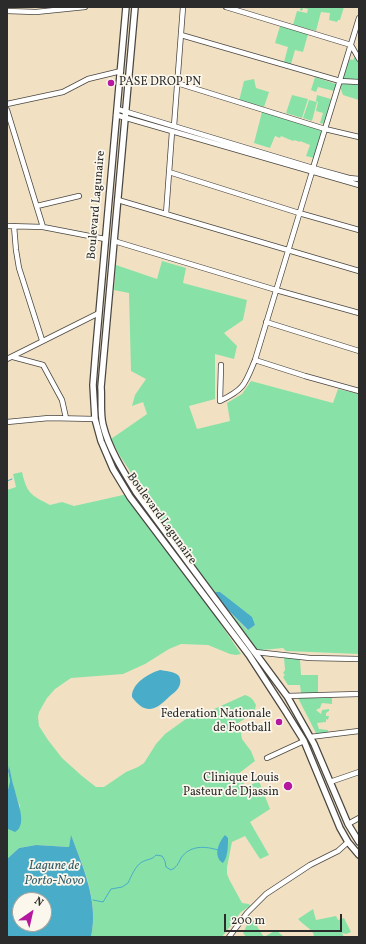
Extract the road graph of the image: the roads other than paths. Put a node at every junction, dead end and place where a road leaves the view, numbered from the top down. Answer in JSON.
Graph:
{"nodes":[{"id":1,"x":85,"y":7,"type":"edge"},
{"id":2,"x":126,"y":7,"type":"edge"},
{"id":3,"x":135,"y":7,"type":"edge"},
{"id":4,"x":183,"y":7,"type":"edge"},
{"id":5,"x":226,"y":7,"type":"edge"},
{"id":6,"x":7,"y":11,"type":"edge"},
{"id":7,"x":359,"y":18,"type":"edge"},
{"id":8,"x":181,"y":35,"type":"junction"},
{"id":9,"x":351,"y":45,"type":"junction"},
{"id":10,"x":359,"y":59,"type":"edge"},
{"id":11,"x":120,"y":71,"type":"junction"},
{"id":12,"x":340,"y":81,"type":"junction"},
{"id":13,"x":359,"y":82,"type":"edge"},
{"id":14,"x":177,"y":83,"type":"junction"},
{"id":15,"x":7,"y":104,"type":"edge"},
{"id":16,"x":117,"y":108,"type":"junction"},
{"id":17,"x":7,"y":110,"type":"edge"},
{"id":18,"x":126,"y":111,"type":"junction"},
{"id":19,"x":116,"y":115,"type":"junction"},
{"id":20,"x":125,"y":118,"type":"junction"},
{"id":21,"x":174,"y":126,"type":"junction"},
{"id":22,"x":325,"y":129,"type":"junction"},
{"id":23,"x":172,"y":132,"type":"junction"},
{"id":24,"x":359,"y":137,"type":"edge"},
{"id":25,"x":313,"y":170,"type":"junction"},
{"id":26,"x":169,"y":172,"type":"junction"},
{"id":27,"x":359,"y":179,"type":"edge"},
{"id":28,"x":359,"y":185,"type":"edge"},
{"id":29,"x":79,"y":196,"type":"dead end"},
{"id":30,"x":118,"y":200,"type":"junction"},
{"id":31,"x":37,"y":206,"type":"junction"},
{"id":32,"x":299,"y":213,"type":"junction"},
{"id":33,"x":166,"y":214,"type":"junction"},
{"id":34,"x":7,"y":226,"type":"edge"},
{"id":35,"x":14,"y":226,"type":"junction"},
{"id":36,"x":43,"y":227,"type":"junction"},
{"id":37,"x":359,"y":230,"type":"edge"},
{"id":38,"x":105,"y":238,"type":"junction"},
{"id":39,"x":114,"y":241,"type":"junction"},
{"id":40,"x":289,"y":250,"type":"junction"},
{"id":41,"x":359,"y":271,"type":"edge"},
{"id":42,"x":276,"y":290,"type":"junction"},
{"id":43,"x":99,"y":313,"type":"junction"},
{"id":44,"x":359,"y":313,"type":"edge"},
{"id":45,"x":266,"y":322,"type":"junction"},
{"id":46,"x":42,"y":340,"type":"junction"},
{"id":47,"x":359,"y":351,"type":"edge"},
{"id":48,"x":13,"y":357,"type":"junction"},
{"id":49,"x":7,"y":359,"type":"edge"},
{"id":50,"x":255,"y":360,"type":"junction"},
{"id":51,"x":221,"y":365,"type":"dead end"},
{"id":52,"x":359,"y":391,"type":"edge"},
{"id":53,"x":66,"y":418,"type":"junction"},
{"id":54,"x":95,"y":419,"type":"junction"},
{"id":55,"x":7,"y":422,"type":"edge"},
{"id":56,"x":255,"y":652,"type":"junction"},
{"id":57,"x":359,"y":659,"type":"edge"},
{"id":58,"x":359,"y":694,"type":"edge"},
{"id":59,"x":287,"y":696,"type":"junction"},
{"id":60,"x":359,"y":731,"type":"edge"},
{"id":61,"x":310,"y":737,"type":"junction"},
{"id":62,"x":304,"y":741,"type":"junction"},
{"id":63,"x":267,"y":758,"type":"dead end"},
{"id":64,"x":359,"y":772,"type":"edge"},
{"id":65,"x":330,"y":782,"type":"junction"},
{"id":66,"x":359,"y":818,"type":"edge"},
{"id":67,"x":348,"y":824,"type":"junction"},
{"id":68,"x":348,"y":842,"type":"junction"},
{"id":69,"x":359,"y":842,"type":"edge"},
{"id":70,"x":359,"y":855,"type":"edge"},
{"id":71,"x":229,"y":937,"type":"edge"}],
"edges":[{"from":1,"to":6,"type":"street"},
{"from":2,"to":11,"type":"main road","name":"Boulevard Lagunaire"},
{"from":3,"to":18,"type":"main road","name":"Boulevard Lagunaire"},
{"from":4,"to":8,"type":"street"},
{"from":5,"to":9,"type":"street"},
{"from":7,"to":9,"type":"street"},
{"from":8,"to":12,"type":"street"},
{"from":8,"to":14,"type":"street"},
{"from":9,"to":10,"type":"street"},
{"from":9,"to":12,"type":"street"},
{"from":11,"to":15,"type":"street"},
{"from":11,"to":16,"type":"main road","name":"Boulevard Lagunaire"},
{"from":12,"to":13,"type":"street"},
{"from":12,"to":22,"type":"street"},
{"from":14,"to":21,"type":"street"},
{"from":14,"to":22,"type":"street"},
{"from":16,"to":18,"type":"street"},
{"from":16,"to":19,"type":"main road","name":"Boulevard Lagunaire"},
{"from":17,"to":31,"type":"street"},
{"from":18,"to":20,"type":"main road","name":"Boulevard Lagunaire"},
{"from":18,"to":21,"type":"street"},
{"from":19,"to":20,"type":"street"},
{"from":19,"to":38,"type":"main road","name":"Boulevard Lagunaire"},
{"from":20,"to":23,"type":"street"},
{"from":20,"to":30,"type":"main road","name":"Boulevard Lagunaire"},
{"from":21,"to":25,"type":"street"},
{"from":22,"to":24,"type":"street"},
{"from":22,"to":25,"type":"street"},
{"from":23,"to":25,"type":"street"},
{"from":23,"to":26,"type":"street"},
{"from":25,"to":27,"type":"street"},
{"from":25,"to":28,"type":"street"},
{"from":25,"to":32,"type":"street"},
{"from":26,"to":32,"type":"street"},
{"from":26,"to":33,"type":"street"},
{"from":29,"to":31,"type":"street"},
{"from":30,"to":33,"type":"street"},
{"from":30,"to":39,"type":"main road","name":"Boulevard Lagunaire"},
{"from":31,"to":36,"type":"street"},
{"from":32,"to":37,"type":"street"},
{"from":32,"to":40,"type":"street"},
{"from":33,"to":40,"type":"street"},
{"from":34,"to":35,"type":"street"},
{"from":35,"to":36,"type":"street"},
{"from":35,"to":46,"type":"street"},
{"from":36,"to":38,"type":"street"},
{"from":38,"to":43,"type":"main road","name":"Boulevard Lagunaire"},
{"from":39,"to":42,"type":"street"},
{"from":39,"to":56,"type":"main road","name":"Boulevard Lagunaire"},
{"from":40,"to":41,"type":"street"},
{"from":40,"to":42,"type":"street"},
{"from":42,"to":44,"type":"street"},
{"from":42,"to":45,"type":"street"},
{"from":43,"to":46,"type":"street"},
{"from":43,"to":54,"type":"main road","name":"Boulevard Lagunaire"},
{"from":45,"to":47,"type":"street"},
{"from":45,"to":50,"type":"street"},
{"from":46,"to":48,"type":"street"},
{"from":48,"to":49,"type":"street"},
{"from":48,"to":53,"type":"street"},
{"from":50,"to":51,"type":"street"},
{"from":50,"to":52,"type":"street"},
{"from":53,"to":54,"type":"street"},
{"from":53,"to":55,"type":"street"},
{"from":54,"to":62,"type":"main road","name":"Boulevard Lagunaire"},
{"from":56,"to":57,"type":"street"},
{"from":56,"to":59,"type":"main road","name":"Boulevard Lagunaire"},
{"from":58,"to":59,"type":"street"},
{"from":59,"to":61,"type":"main road","name":"Boulevard Lagunaire"},
{"from":60,"to":61,"type":"street"},
{"from":61,"to":65,"type":"main road","name":"Boulevard Lagunaire"},
{"from":62,"to":63,"type":"street"},
{"from":62,"to":68,"type":"main road","name":"Boulevard Lagunaire"},
{"from":64,"to":65,"type":"street"},
{"from":65,"to":67,"type":"main road","name":"Boulevard Lagunaire"},
{"from":66,"to":67,"type":"street"},
{"from":67,"to":69,"type":"main road","name":"Boulevard Lagunaire"},
{"from":68,"to":70,"type":"main road","name":"Boulevard Lagunaire"},
{"from":68,"to":71,"type":"street"}]}
